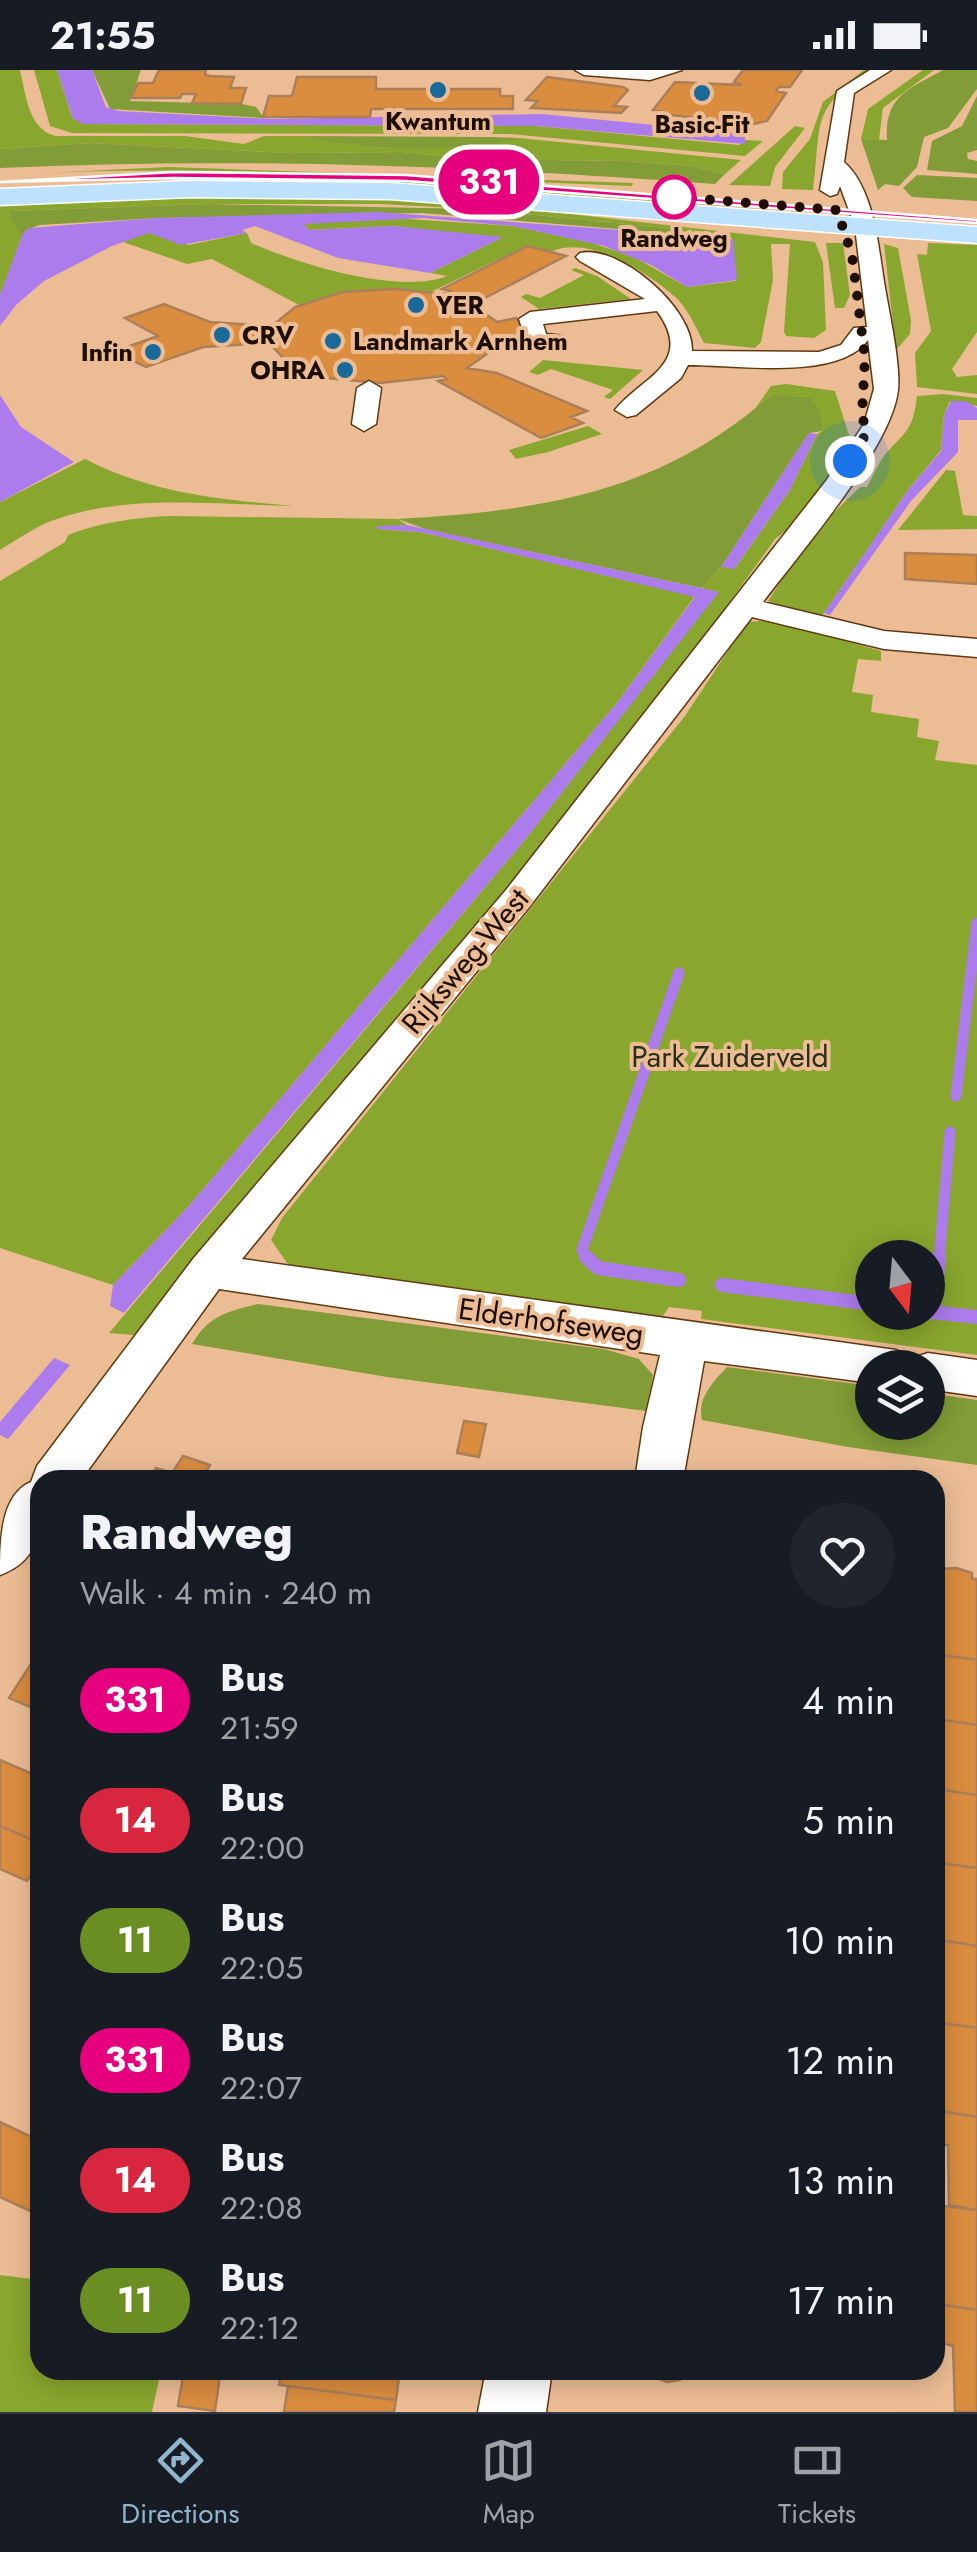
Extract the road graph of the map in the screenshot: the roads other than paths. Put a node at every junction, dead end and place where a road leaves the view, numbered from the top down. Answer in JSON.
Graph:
{"nodes":[{"id":1,"x":584,"y":70,"type":"edge"},
{"id":2,"x":672,"y":70,"type":"edge"},
{"id":3,"x":882,"y":70,"type":"edge"},
{"id":4,"x":901,"y":70,"type":"edge"},
{"id":5,"x":846,"y":100,"type":"junction"},
{"id":6,"x":836,"y":165,"type":"junction"},
{"id":7,"x":0,"y":182,"type":"edge"},
{"id":8,"x":0,"y":197,"type":"edge"},
{"id":9,"x":847,"y":214,"type":"junction"},
{"id":10,"x":977,"y":220,"type":"edge"},
{"id":11,"x":977,"y":234,"type":"edge"},
{"id":12,"x":587,"y":257,"type":"dead end"},
{"id":13,"x":661,"y":304,"type":"junction"},
{"id":14,"x":556,"y":340,"type":"dead end"},
{"id":15,"x":870,"y":347,"type":"junction"},
{"id":16,"x":680,"y":358,"type":"junction"},
{"id":17,"x":369,"y":388,"type":"dead end"},
{"id":18,"x":627,"y":410,"type":"dead end"},
{"id":19,"x":364,"y":424,"type":"dead end"},
{"id":20,"x":744,"y":606,"type":"junction"},
{"id":21,"x":977,"y":648,"type":"edge"},
{"id":22,"x":208,"y":1271,"type":"junction"},
{"id":23,"x":686,"y":1341,"type":"junction"},
{"id":24,"x":855,"y":1363,"type":"edge"},
{"id":25,"x":945,"y":1374,"type":"edge"},
{"id":26,"x":977,"y":1378,"type":"edge"},
{"id":27,"x":61,"y":1470,"type":"edge"},
{"id":28,"x":661,"y":1470,"type":"edge"},
{"id":29,"x":30,"y":1512,"type":"edge"},
{"id":30,"x":0,"y":1553,"type":"edge"},
{"id":31,"x":517,"y":2380,"type":"edge"},
{"id":32,"x":512,"y":2412,"type":"edge"}],
"edges":[{"from":1,"to":2,"type":"street"},
{"from":3,"to":5,"type":"street"},
{"from":4,"to":5,"type":"street"},
{"from":5,"to":6,"type":"street"},
{"from":6,"to":9,"type":"street"},
{"from":6,"to":9,"type":"street"},
{"from":7,"to":9,"type":"main road"},
{"from":8,"to":9,"type":"main road"},
{"from":9,"to":10,"type":"main road"},
{"from":9,"to":11,"type":"main road"},
{"from":9,"to":15,"type":"street","name":"Rijksweg-West"},
{"from":12,"to":13,"type":"street"},
{"from":13,"to":14,"type":"street"},
{"from":13,"to":16,"type":"street"},
{"from":15,"to":16,"type":"street"},
{"from":15,"to":20,"type":"street","name":"Rijksweg-West"},
{"from":16,"to":18,"type":"street"},
{"from":17,"to":19,"type":"street"},
{"from":20,"to":21,"type":"street"},
{"from":20,"to":22,"type":"street","name":"Rijksweg-West"},
{"from":22,"to":23,"type":"street","name":"Elderhofseweg"},
{"from":22,"to":27,"type":"street","name":"Rijksweg-West"},
{"from":23,"to":24,"type":"street","name":"Elderhofseweg"},
{"from":23,"to":28,"type":"street"},
{"from":25,"to":26,"type":"street"},
{"from":29,"to":30,"type":"street"},
{"from":31,"to":32,"type":"street"}]}
